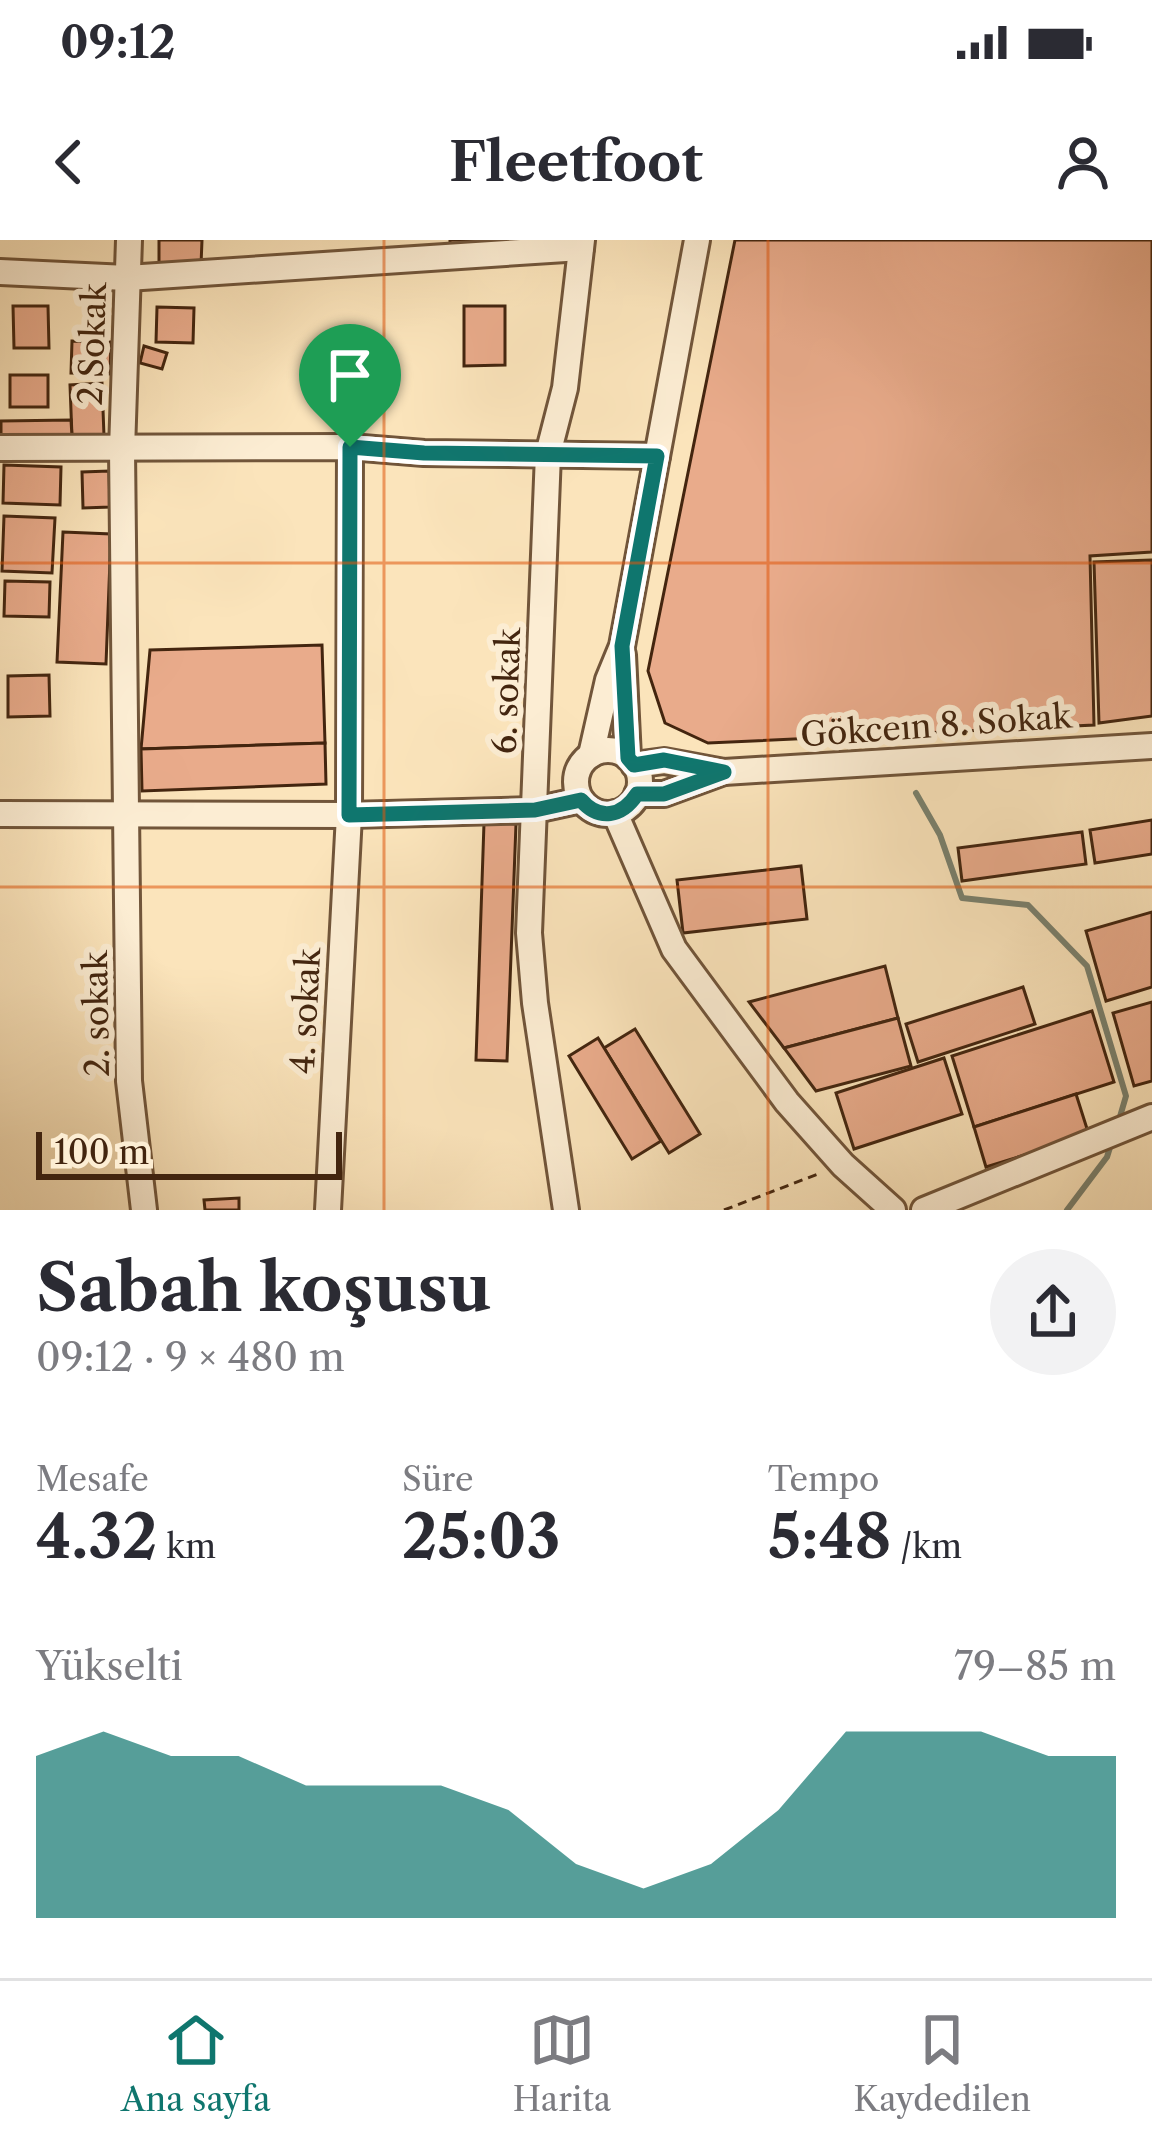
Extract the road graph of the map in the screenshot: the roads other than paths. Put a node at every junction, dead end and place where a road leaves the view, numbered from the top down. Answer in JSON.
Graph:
{"nodes":[{"id":1,"x":129,"y":240,"type":"edge"},
{"id":2,"x":697,"y":240,"type":"edge"},
{"id":3,"x":581,"y":244,"type":"edge"},
{"id":4,"x":429,"y":249,"type":"edge"},
{"id":5,"x":0,"y":272,"type":"edge"},
{"id":6,"x":127,"y":278,"type":"junction"},
{"id":7,"x":350,"y":447,"type":"junction"},
{"id":8,"x":0,"y":448,"type":"edge"},
{"id":9,"x":122,"y":450,"type":"junction"},
{"id":10,"x":548,"y":454,"type":"junction"},
{"id":11,"x":657,"y":456,"type":"junction"},
{"id":12,"x":622,"y":646,"type":"junction"},
{"id":13,"x":1152,"y":746,"type":"edge"},
{"id":14,"x":590,"y":755,"type":"junction"},
{"id":15,"x":631,"y":762,"type":"junction"},
{"id":16,"x":724,"y":772,"type":"junction"},
{"id":17,"x":637,"y":794,"type":"junction"},
{"id":18,"x":581,"y":800,"type":"junction"},
{"id":19,"x":535,"y":810,"type":"junction"},
{"id":20,"x":615,"y":813,"type":"junction"},
{"id":21,"x":0,"y":814,"type":"edge"},
{"id":22,"x":349,"y":815,"type":"junction"},
{"id":23,"x":128,"y":817,"type":"junction"},
{"id":24,"x":1152,"y":1117,"type":"edge"},
{"id":25,"x":143,"y":1210,"type":"edge"},
{"id":26,"x":328,"y":1210,"type":"edge"},
{"id":27,"x":566,"y":1210,"type":"edge"},
{"id":28,"x":893,"y":1210,"type":"edge"},
{"id":29,"x":924,"y":1210,"type":"edge"}],
"edges":[{"from":1,"to":6,"type":"street","name":"2 Sokak"},
{"from":2,"to":11,"type":"street"},
{"from":3,"to":4,"type":"street"},
{"from":3,"to":10,"type":"street","name":"6. sokak"},
{"from":4,"to":6,"type":"street"},
{"from":5,"to":6,"type":"street"},
{"from":6,"to":9,"type":"street","name":"2 Sokak"},
{"from":7,"to":9,"type":"street"},
{"from":7,"to":10,"type":"street"},
{"from":7,"to":22,"type":"street","name":"4. sokak"},
{"from":8,"to":9,"type":"street"},
{"from":9,"to":23,"type":"street","name":"2 Sokak"},
{"from":10,"to":11,"type":"street"},
{"from":10,"to":19,"type":"street","name":"6. sokak"},
{"from":11,"to":12,"type":"street"},
{"from":12,"to":14,"type":"street"},
{"from":12,"to":15,"type":"street"},
{"from":13,"to":16,"type":"street","name":"Gökceın 8. Sokak"},
{"from":14,"to":15,"type":"street"},
{"from":14,"to":18,"type":"street"},
{"from":15,"to":16,"type":"street","name":"Gökceın 8. Sokak"},
{"from":15,"to":17,"type":"street"},
{"from":16,"to":17,"type":"street","name":"Gökceın 8. Sokak"},
{"from":17,"to":20,"type":"street"},
{"from":18,"to":19,"type":"street"},
{"from":18,"to":20,"type":"street"},
{"from":19,"to":22,"type":"street"},
{"from":19,"to":27,"type":"street","name":"6. sokak"},
{"from":20,"to":28,"type":"street"},
{"from":21,"to":23,"type":"street"},
{"from":22,"to":23,"type":"street"},
{"from":22,"to":26,"type":"street","name":"4. sokak"},
{"from":23,"to":25,"type":"street","name":"2. sokak"},
{"from":24,"to":29,"type":"street"}]}
